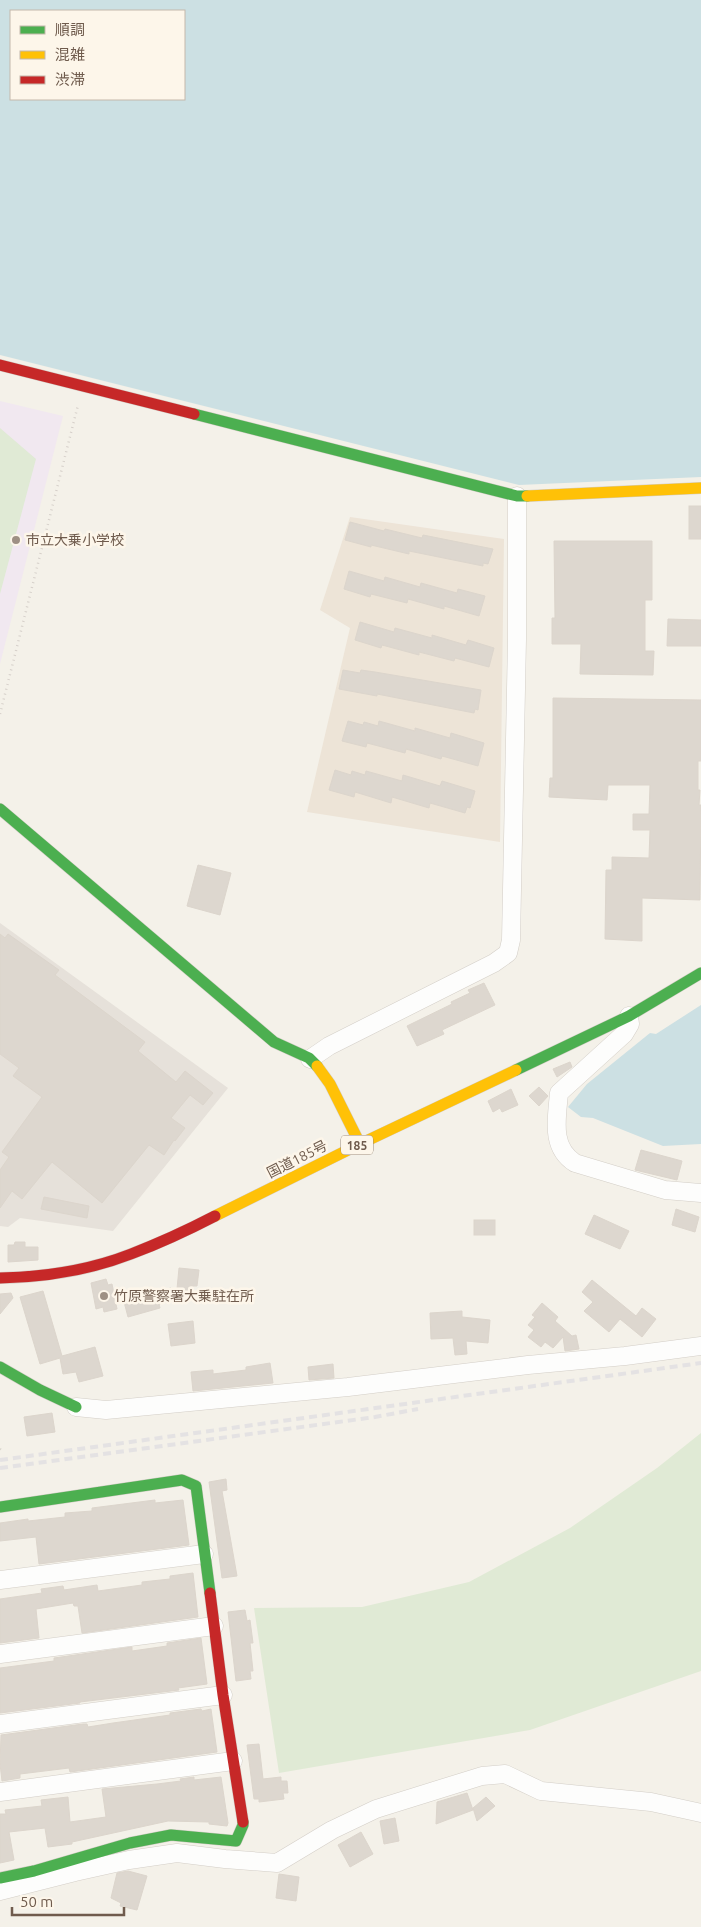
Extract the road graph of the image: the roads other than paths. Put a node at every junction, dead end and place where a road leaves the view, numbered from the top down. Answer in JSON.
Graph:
{"nodes":[{"id":1,"x":0,"y":365,"type":"edge"},
{"id":2,"x":701,"y":488,"type":"edge"},
{"id":3,"x":517,"y":496,"type":"junction"},
{"id":4,"x":0,"y":809,"type":"edge"},
{"id":5,"x":701,"y":973,"type":"edge"},
{"id":6,"x":629,"y":1016,"type":"junction"},
{"id":7,"x":310,"y":1059,"type":"junction"},
{"id":8,"x":360,"y":1144,"type":"junction"},
{"id":9,"x":701,"y":1193,"type":"edge"},
{"id":10,"x":0,"y":1278,"type":"edge"},
{"id":11,"x":701,"y":1346,"type":"edge"},
{"id":12,"x":0,"y":1367,"type":"edge"},
{"id":13,"x":76,"y":1407,"type":"joint"},
{"id":14,"x":0,"y":1507,"type":"edge"},
{"id":15,"x":204,"y":1554,"type":"junction"},
{"id":16,"x":0,"y":1580,"type":"edge"},
{"id":17,"x":214,"y":1626,"type":"junction"},
{"id":18,"x":0,"y":1654,"type":"edge"},
{"id":19,"x":223,"y":1695,"type":"junction"},
{"id":20,"x":0,"y":1724,"type":"edge"},
{"id":21,"x":233,"y":1761,"type":"junction"},
{"id":22,"x":0,"y":1792,"type":"edge"},
{"id":23,"x":701,"y":1813,"type":"edge"},
{"id":24,"x":0,"y":1878,"type":"edge"},
{"id":25,"x":0,"y":1892,"type":"edge"}],
"edges":[{"from":1,"to":3,"type":"main road"},
{"from":2,"to":3,"type":"main road"},
{"from":3,"to":7,"type":"street"},
{"from":4,"to":7,"type":"main road"},
{"from":5,"to":6,"type":"main road","name":"国道185号","number":"185"},
{"from":6,"to":8,"type":"main road","name":"国道185号","number":"185"},
{"from":6,"to":9,"type":"street"},
{"from":7,"to":8,"type":"main road"},
{"from":8,"to":10,"type":"main road","name":"国道185号","number":"185"},
{"from":11,"to":13,"type":"street"},
{"from":12,"to":13,"type":"main road"},
{"from":14,"to":15,"type":"main road"},
{"from":15,"to":16,"type":"street"},
{"from":15,"to":17,"type":"main road"},
{"from":17,"to":18,"type":"street"},
{"from":17,"to":19,"type":"main road"},
{"from":19,"to":20,"type":"street"},
{"from":19,"to":21,"type":"main road"},
{"from":21,"to":22,"type":"street"},
{"from":21,"to":24,"type":"main road"},
{"from":23,"to":25,"type":"street"}]}
